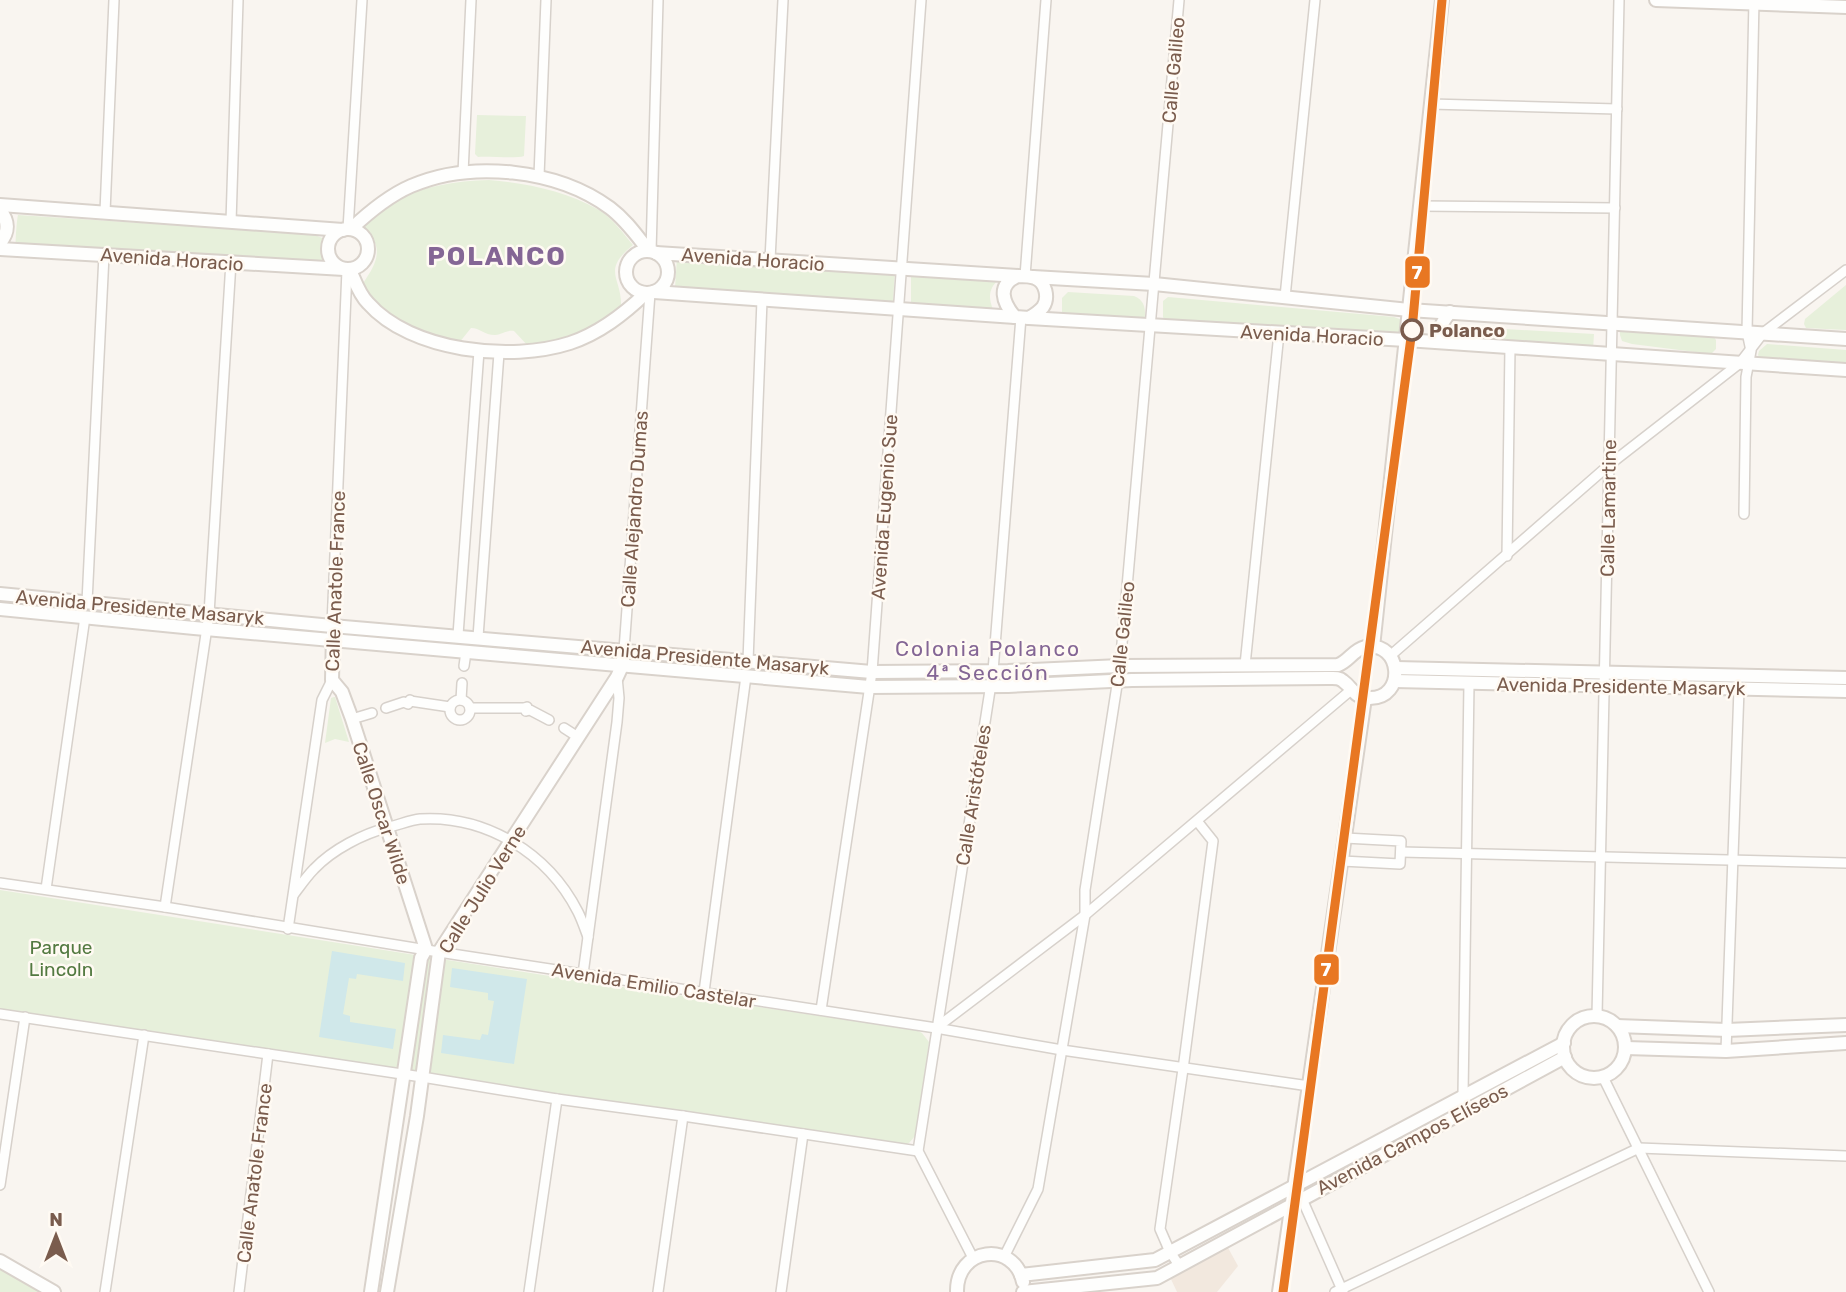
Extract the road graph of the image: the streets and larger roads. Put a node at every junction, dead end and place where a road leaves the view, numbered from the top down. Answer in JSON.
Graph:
{"nodes":[{"id":1,"x":114,"y":0,"type":"edge"},
{"id":2,"x":238,"y":0,"type":"edge"},
{"id":3,"x":362,"y":0,"type":"edge"},
{"id":4,"x":471,"y":0,"type":"edge"},
{"id":5,"x":546,"y":0,"type":"edge"},
{"id":6,"x":658,"y":0,"type":"edge"},
{"id":7,"x":783,"y":0,"type":"edge"},
{"id":8,"x":921,"y":0,"type":"edge"},
{"id":9,"x":1046,"y":0,"type":"edge"},
{"id":10,"x":1179,"y":0,"type":"edge"},
{"id":11,"x":1315,"y":0,"type":"edge"},
{"id":12,"x":1442,"y":0,"type":"edge"},
{"id":13,"x":1619,"y":0,"type":"edge"},
{"id":14,"x":1656,"y":0,"type":"edge"},
{"id":15,"x":1754,"y":2,"type":"edge"},
{"id":16,"x":1846,"y":7,"type":"edge"},
{"id":17,"x":1430,"y":104,"type":"junction"},
{"id":18,"x":1617,"y":109,"type":"junction"},
{"id":19,"x":463,"y":173,"type":"junction"},
{"id":20,"x":539,"y":176,"type":"junction"},
{"id":21,"x":0,"y":205,"type":"edge"},
{"id":22,"x":1420,"y":206,"type":"junction"},
{"id":23,"x":1615,"y":208,"type":"junction"},
{"id":24,"x":0,"y":210,"type":"edge"},
{"id":25,"x":105,"y":212,"type":"junction"},
{"id":26,"x":232,"y":222,"type":"junction"},
{"id":27,"x":347,"y":229,"type":"junction"},
{"id":28,"x":0,"y":243,"type":"edge"},
{"id":29,"x":0,"y":248,"type":"edge"},
{"id":30,"x":652,"y":252,"type":"junction"},
{"id":31,"x":104,"y":255,"type":"junction"},
{"id":32,"x":770,"y":260,"type":"junction"},
{"id":33,"x":231,"y":262,"type":"junction"},
{"id":34,"x":903,"y":269,"type":"junction"},
{"id":35,"x":347,"y":270,"type":"junction"},
{"id":36,"x":1846,"y":270,"type":"edge"},
{"id":37,"x":1025,"y":276,"type":"junction"},
{"id":38,"x":1154,"y":285,"type":"junction"},
{"id":39,"x":650,"y":293,"type":"junction"},
{"id":40,"x":1285,"y":298,"type":"junction"},
{"id":41,"x":762,"y":300,"type":"junction"},
{"id":42,"x":899,"y":309,"type":"junction"},
{"id":43,"x":1409,"y":310,"type":"junction"},
{"id":44,"x":1450,"y":312,"type":"junction"},
{"id":45,"x":1022,"y":318,"type":"junction"},
{"id":46,"x":1612,"y":323,"type":"junction"},
{"id":47,"x":1150,"y":326,"type":"junction"},
{"id":48,"x":1747,"y":332,"type":"junction"},
{"id":49,"x":1279,"y":333,"type":"junction"},
{"id":50,"x":1763,"y":334,"type":"junction"},
{"id":51,"x":1846,"y":339,"type":"edge"},
{"id":52,"x":1406,"y":340,"type":"junction"},
{"id":53,"x":1452,"y":343,"type":"junction"},
{"id":54,"x":1510,"y":347,"type":"junction"},
{"id":55,"x":479,"y":351,"type":"junction"},
{"id":56,"x":499,"y":353,"type":"junction"},
{"id":57,"x":1611,"y":354,"type":"junction"},
{"id":58,"x":1746,"y":359,"type":"junction"},
{"id":59,"x":1846,"y":370,"type":"edge"},
{"id":60,"x":1609,"y":465,"type":"junction"},
{"id":61,"x":1744,"y":514,"type":"dead end"},
{"id":62,"x":1507,"y":555,"type":"junction"},
{"id":63,"x":0,"y":594,"type":"edge"},
{"id":64,"x":87,"y":602,"type":"junction"},
{"id":65,"x":0,"y":609,"type":"edge"},
{"id":66,"x":209,"y":614,"type":"junction"},
{"id":67,"x":85,"y":617,"type":"junction"},
{"id":68,"x":332,"y":626,"type":"junction"},
{"id":69,"x":207,"y":629,"type":"junction"},
{"id":70,"x":458,"y":635,"type":"junction"},
{"id":71,"x":478,"y":637,"type":"junction"},
{"id":72,"x":334,"y":640,"type":"junction"},
{"id":73,"x":1373,"y":647,"type":"junction"},
{"id":74,"x":624,"y":650,"type":"junction"},
{"id":75,"x":466,"y":652,"type":"junction"},
{"id":76,"x":748,"y":661,"type":"junction"},
{"id":77,"x":623,"y":664,"type":"junction"},
{"id":78,"x":1245,"y":665,"type":"junction"},
{"id":79,"x":464,"y":666,"type":"dead end"},
{"id":80,"x":1120,"y":666,"type":"junction"},
{"id":81,"x":1393,"y":669,"type":"junction"},
{"id":82,"x":993,"y":671,"type":"junction"},
{"id":83,"x":872,"y":672,"type":"junction"},
{"id":84,"x":746,"y":676,"type":"junction"},
{"id":85,"x":617,"y":677,"type":"junction"},
{"id":86,"x":1846,"y":678,"type":"edge"},
{"id":87,"x":1604,"y":679,"type":"junction"},
{"id":88,"x":332,"y":680,"type":"junction"},
{"id":89,"x":1118,"y":680,"type":"junction"},
{"id":90,"x":1469,"y":683,"type":"junction"},
{"id":91,"x":463,"y":684,"type":"dead end"},
{"id":92,"x":990,"y":686,"type":"junction"},
{"id":93,"x":869,"y":687,"type":"junction"},
{"id":94,"x":1739,"y":689,"type":"junction"},
{"id":95,"x":1351,"y":690,"type":"junction"},
{"id":96,"x":1846,"y":691,"type":"edge"},
{"id":97,"x":1365,"y":698,"type":"junction"},
{"id":98,"x":461,"y":700,"type":"junction"},
{"id":99,"x":450,"y":707,"type":"junction"},
{"id":100,"x":386,"y":708,"type":"dead end"},
{"id":101,"x":470,"y":708,"type":"junction"},
{"id":102,"x":372,"y":712,"type":"dead end"},
{"id":103,"x":352,"y":719,"type":"junction"},
{"id":104,"x":549,"y":720,"type":"dead end"},
{"id":105,"x":564,"y":728,"type":"dead end"},
{"id":106,"x":578,"y":737,"type":"junction"},
{"id":107,"x":1196,"y":821,"type":"junction"},
{"id":108,"x":386,"y":828,"type":"junction"},
{"id":109,"x":1345,"y":838,"type":"junction"},
{"id":110,"x":511,"y":841,"type":"junction"},
{"id":111,"x":1401,"y":852,"type":"junction"},
{"id":112,"x":1467,"y":855,"type":"junction"},
{"id":113,"x":1601,"y":857,"type":"junction"},
{"id":114,"x":1734,"y":860,"type":"junction"},
{"id":115,"x":1342,"y":861,"type":"junction"},
{"id":116,"x":1846,"y":863,"type":"edge"},
{"id":117,"x":0,"y":883,"type":"edge"},
{"id":118,"x":46,"y":889,"type":"junction"},
{"id":119,"x":294,"y":894,"type":"junction"},
{"id":120,"x":165,"y":907,"type":"junction"},
{"id":121,"x":1084,"y":915,"type":"junction"},
{"id":122,"x":288,"y":929,"type":"junction"},
{"id":123,"x":588,"y":937,"type":"junction"},
{"id":124,"x":433,"y":951,"type":"junction"},
{"id":125,"x":583,"y":974,"type":"junction"},
{"id":126,"x":704,"y":992,"type":"junction"},
{"id":127,"x":821,"y":1010,"type":"junction"},
{"id":128,"x":0,"y":1014,"type":"edge"},
{"id":129,"x":1597,"y":1016,"type":"junction"},
{"id":130,"x":25,"y":1017,"type":"junction"},
{"id":131,"x":1846,"y":1025,"type":"edge"},
{"id":132,"x":1617,"y":1026,"type":"junction"},
{"id":133,"x":936,"y":1028,"type":"junction"},
{"id":134,"x":1727,"y":1030,"type":"junction"},
{"id":135,"x":144,"y":1035,"type":"junction"},
{"id":136,"x":1564,"y":1043,"type":"junction"},
{"id":137,"x":1846,"y":1043,"type":"edge"},
{"id":138,"x":1626,"y":1048,"type":"junction"},
{"id":139,"x":1062,"y":1050,"type":"junction"},
{"id":140,"x":1726,"y":1051,"type":"junction"},
{"id":141,"x":268,"y":1054,"type":"junction"},
{"id":142,"x":1565,"y":1056,"type":"junction"},
{"id":143,"x":1183,"y":1069,"type":"junction"},
{"id":144,"x":404,"y":1074,"type":"junction"},
{"id":145,"x":422,"y":1077,"type":"junction"},
{"id":146,"x":1603,"y":1077,"type":"junction"},
{"id":147,"x":1309,"y":1086,"type":"junction"},
{"id":148,"x":557,"y":1099,"type":"junction"},
{"id":149,"x":1466,"y":1102,"type":"junction"},
{"id":150,"x":398,"y":1113,"type":"junction"},
{"id":151,"x":417,"y":1116,"type":"junction"},
{"id":152,"x":683,"y":1116,"type":"junction"},
{"id":153,"x":803,"y":1134,"type":"junction"},
{"id":154,"x":1639,"y":1148,"type":"junction"},
{"id":155,"x":918,"y":1151,"type":"junction"},
{"id":156,"x":1846,"y":1156,"type":"edge"},
{"id":157,"x":0,"y":1185,"type":"edge"},
{"id":158,"x":1295,"y":1186,"type":"junction"},
{"id":159,"x":1297,"y":1202,"type":"junction"},
{"id":160,"x":1170,"y":1252,"type":"junction"},
{"id":161,"x":1004,"y":1257,"type":"junction"},
{"id":162,"x":973,"y":1258,"type":"junction"},
{"id":163,"x":0,"y":1261,"type":"edge"},
{"id":164,"x":1179,"y":1265,"type":"junction"},
{"id":165,"x":1021,"y":1275,"type":"junction"},
{"id":166,"x":1340,"y":1291,"type":"edge"},
{"id":167,"x":54,"y":1292,"type":"edge"},
{"id":168,"x":105,"y":1292,"type":"edge"},
{"id":169,"x":239,"y":1292,"type":"edge"},
{"id":170,"x":371,"y":1292,"type":"edge"},
{"id":171,"x":387,"y":1292,"type":"edge"},
{"id":172,"x":529,"y":1292,"type":"edge"},
{"id":173,"x":658,"y":1292,"type":"edge"},
{"id":174,"x":781,"y":1292,"type":"edge"},
{"id":175,"x":956,"y":1292,"type":"edge"},
{"id":176,"x":1023,"y":1292,"type":"edge"},
{"id":177,"x":1279,"y":1292,"type":"edge"},
{"id":178,"x":1709,"y":1292,"type":"edge"}],
"edges":[{"from":1,"to":25,"type":"street"},
{"from":2,"to":26,"type":"street"},
{"from":3,"to":27,"type":"street"},
{"from":4,"to":19,"type":"street"},
{"from":5,"to":20,"type":"street"},
{"from":6,"to":30,"type":"street"},
{"from":7,"to":32,"type":"street"},
{"from":8,"to":34,"type":"street","name":"Avenida Eugenio Sue"},
{"from":9,"to":37,"type":"street"},
{"from":10,"to":38,"type":"street","name":"Calle Galileo"},
{"from":11,"to":40,"type":"street"},
{"from":12,"to":17,"type":"street"},
{"from":13,"to":18,"type":"street","name":"Calle Lamartine"},
{"from":14,"to":15,"type":"street"},
{"from":15,"to":16,"type":"street"},
{"from":15,"to":48,"type":"street"},
{"from":17,"to":18,"type":"street"},
{"from":17,"to":22,"type":"street"},
{"from":18,"to":23,"type":"street","name":"Calle Lamartine"},
{"from":19,"to":20,"type":"street"},
{"from":19,"to":27,"type":"street"},
{"from":20,"to":30,"type":"street"},
{"from":21,"to":25,"type":"street"},
{"from":22,"to":23,"type":"street"},
{"from":22,"to":43,"type":"street"},
{"from":23,"to":46,"type":"street","name":"Calle Lamartine"},
{"from":24,"to":28,"type":"street"},
{"from":25,"to":26,"type":"street"},
{"from":26,"to":27,"type":"street"},
{"from":27,"to":35,"type":"street"},
{"from":27,"to":35,"type":"street"},
{"from":29,"to":31,"type":"street","name":"Avenida Horacio"},
{"from":30,"to":32,"type":"street","name":"Avenida Horacio"},
{"from":30,"to":39,"type":"street"},
{"from":30,"to":39,"type":"street"},
{"from":31,"to":33,"type":"street","name":"Avenida Horacio"},
{"from":31,"to":64,"type":"street"},
{"from":32,"to":34,"type":"street","name":"Avenida Horacio"},
{"from":33,"to":35,"type":"street","name":"Avenida Horacio"},
{"from":33,"to":66,"type":"street"},
{"from":34,"to":37,"type":"street","name":"Avenida Horacio"},
{"from":34,"to":42,"type":"street","name":"Avenida Eugenio Sue"},
{"from":35,"to":55,"type":"street"},
{"from":35,"to":68,"type":"street","name":"Calle Anatole France"},
{"from":36,"to":50,"type":"street"},
{"from":37,"to":38,"type":"street","name":"Avenida Horacio"},
{"from":37,"to":45,"type":"street"},
{"from":37,"to":45,"type":"street"},
{"from":38,"to":40,"type":"street","name":"Avenida Horacio"},
{"from":38,"to":47,"type":"street","name":"Calle Galileo"},
{"from":39,"to":41,"type":"street","name":"Avenida Horacio"},
{"from":39,"to":56,"type":"street"},
{"from":39,"to":74,"type":"street","name":"Calle Alejandro Dumas"},
{"from":40,"to":43,"type":"street","name":"Avenida Horacio"},
{"from":41,"to":42,"type":"street","name":"Avenida Horacio"},
{"from":41,"to":76,"type":"street"},
{"from":42,"to":45,"type":"street","name":"Avenida Horacio"},
{"from":42,"to":83,"type":"street","name":"Avenida Eugenio Sue"},
{"from":43,"to":44,"type":"street","name":"Avenida Horacio"},
{"from":43,"to":52,"type":"street"},
{"from":44,"to":46,"type":"street","name":"Avenida Horacio"},
{"from":44,"to":53,"type":"street"},
{"from":45,"to":47,"type":"street","name":"Avenida Horacio"},
{"from":45,"to":82,"type":"street","name":"Calle Aristóteles"},
{"from":46,"to":48,"type":"street","name":"Avenida Horacio"},
{"from":46,"to":57,"type":"street","name":"Calle Lamartine"},
{"from":47,"to":49,"type":"street","name":"Avenida Horacio"},
{"from":47,"to":80,"type":"street","name":"Calle Galileo"},
{"from":48,"to":50,"type":"street","name":"Avenida Horacio"},
{"from":48,"to":58,"type":"street"},
{"from":49,"to":52,"type":"street","name":"Avenida Horacio"},
{"from":49,"to":78,"type":"street"},
{"from":50,"to":51,"type":"street","name":"Avenida Horacio"},
{"from":50,"to":58,"type":"street"},
{"from":52,"to":53,"type":"street","name":"Avenida Horacio"},
{"from":52,"to":73,"type":"street"},
{"from":53,"to":54,"type":"street","name":"Avenida Horacio"},
{"from":54,"to":57,"type":"street","name":"Avenida Horacio"},
{"from":54,"to":62,"type":"street"},
{"from":55,"to":56,"type":"street"},
{"from":55,"to":70,"type":"street"},
{"from":56,"to":71,"type":"street"},
{"from":57,"to":58,"type":"street","name":"Avenida Horacio"},
{"from":57,"to":60,"type":"street","name":"Calle Lamartine"},
{"from":58,"to":59,"type":"street","name":"Avenida Horacio"},
{"from":58,"to":60,"type":"street"},
{"from":58,"to":61,"type":"street"},
{"from":60,"to":62,"type":"street"},
{"from":60,"to":87,"type":"street","name":"Calle Lamartine"},
{"from":62,"to":81,"type":"street"},
{"from":63,"to":64,"type":"street","name":"Avenida Presidente Masaryk"},
{"from":64,"to":66,"type":"street","name":"Avenida Presidente Masaryk"},
{"from":65,"to":67,"type":"street","name":"Avenida Presidente Masaryk"},
{"from":66,"to":68,"type":"street","name":"Avenida Presidente Masaryk"},
{"from":66,"to":69,"type":"street"},
{"from":67,"to":69,"type":"street","name":"Avenida Presidente Masaryk"},
{"from":67,"to":118,"type":"street"},
{"from":68,"to":70,"type":"street","name":"Avenida Presidente Masaryk"},
{"from":68,"to":72,"type":"street","name":"Calle Anatole France"},
{"from":69,"to":72,"type":"street","name":"Avenida Presidente Masaryk"},
{"from":69,"to":120,"type":"street"},
{"from":70,"to":71,"type":"street","name":"Avenida Presidente Masaryk"},
{"from":71,"to":74,"type":"street","name":"Avenida Presidente Masaryk"},
{"from":72,"to":75,"type":"street","name":"Avenida Presidente Masaryk"},
{"from":72,"to":88,"type":"street","name":"Calle Anatole France"},
{"from":73,"to":78,"type":"street","name":"Avenida Presidente Masaryk"},
{"from":73,"to":81,"type":"street","name":"Avenida Presidente Masaryk"},
{"from":74,"to":76,"type":"street","name":"Avenida Presidente Masaryk"},
{"from":74,"to":77,"type":"street","name":"Calle Alejandro Dumas"},
{"from":75,"to":77,"type":"street","name":"Avenida Presidente Masaryk"},
{"from":75,"to":79,"type":"street"},
{"from":76,"to":83,"type":"street","name":"Avenida Presidente Masaryk"},
{"from":77,"to":84,"type":"street","name":"Avenida Presidente Masaryk"},
{"from":77,"to":85,"type":"street","name":"Calle Alejandro Dumas"},
{"from":78,"to":80,"type":"street","name":"Avenida Presidente Masaryk"},
{"from":80,"to":82,"type":"street","name":"Avenida Presidente Masaryk"},
{"from":80,"to":89,"type":"street","name":"Calle Galileo"},
{"from":81,"to":87,"type":"street","name":"Avenida Presidente Masaryk"},
{"from":81,"to":90,"type":"street","name":"Avenida Presidente Masaryk"},
{"from":81,"to":97,"type":"street"},
{"from":82,"to":83,"type":"street","name":"Avenida Presidente Masaryk"},
{"from":82,"to":92,"type":"street","name":"Calle Aristóteles"},
{"from":83,"to":93,"type":"street","name":"Avenida Eugenio Sue"},
{"from":84,"to":93,"type":"street","name":"Avenida Presidente Masaryk"},
{"from":84,"to":126,"type":"street"},
{"from":85,"to":106,"type":"street","name":"Calle Julio Verne"},
{"from":85,"to":123,"type":"street","name":"Calle Alejandro Dumas"},
{"from":86,"to":87,"type":"street","name":"Avenida Presidente Masaryk"},
{"from":87,"to":90,"type":"street","name":"Avenida Presidente Masaryk"},
{"from":87,"to":94,"type":"street","name":"Avenida Presidente Masaryk"},
{"from":87,"to":113,"type":"street","name":"Calle Lamartine"},
{"from":88,"to":103,"type":"street","name":"Calle Oscar Wilde"},
{"from":88,"to":119,"type":"street","name":"Calle Anatole France"},
{"from":89,"to":92,"type":"street","name":"Avenida Presidente Masaryk"},
{"from":89,"to":95,"type":"street","name":"Avenida Presidente Masaryk"},
{"from":89,"to":121,"type":"street","name":"Calle Galileo"},
{"from":90,"to":112,"type":"street"},
{"from":91,"to":98,"type":"street"},
{"from":92,"to":93,"type":"street","name":"Avenida Presidente Masaryk"},
{"from":92,"to":133,"type":"street","name":"Calle Aristóteles"},
{"from":93,"to":127,"type":"street","name":"Avenida Eugenio Sue"},
{"from":94,"to":96,"type":"street","name":"Avenida Presidente Masaryk"},
{"from":94,"to":114,"type":"street"},
{"from":95,"to":97,"type":"street","name":"Avenida Presidente Masaryk"},
{"from":95,"to":107,"type":"street"},
{"from":97,"to":109,"type":"street"},
{"from":98,"to":99,"type":"street"},
{"from":98,"to":101,"type":"street"},
{"from":99,"to":100,"type":"street"},
{"from":99,"to":101,"type":"street"},
{"from":101,"to":104,"type":"street"},
{"from":102,"to":103,"type":"street"},
{"from":103,"to":108,"type":"street","name":"Calle Oscar Wilde"},
{"from":105,"to":106,"type":"street"},
{"from":106,"to":110,"type":"street","name":"Calle Julio Verne"},
{"from":107,"to":121,"type":"street"},
{"from":107,"to":143,"type":"street"},
{"from":108,"to":110,"type":"street"},
{"from":108,"to":119,"type":"street"},
{"from":108,"to":124,"type":"street","name":"Calle Oscar Wilde"},
{"from":109,"to":111,"type":"street"},
{"from":109,"to":115,"type":"street"},
{"from":110,"to":123,"type":"street"},
{"from":110,"to":124,"type":"street","name":"Calle Julio Verne"},
{"from":111,"to":112,"type":"street"},
{"from":111,"to":115,"type":"street"},
{"from":112,"to":113,"type":"street"},
{"from":112,"to":149,"type":"street"},
{"from":113,"to":114,"type":"street"},
{"from":113,"to":129,"type":"street","name":"Calle Lamartine"},
{"from":114,"to":116,"type":"street"},
{"from":114,"to":134,"type":"street"},
{"from":115,"to":147,"type":"street"},
{"from":117,"to":118,"type":"street","name":"Avenida Emilio Castelar"},
{"from":118,"to":120,"type":"street","name":"Avenida Emilio Castelar"},
{"from":119,"to":122,"type":"street","name":"Calle Anatole France"},
{"from":120,"to":122,"type":"street","name":"Avenida Emilio Castelar"},
{"from":121,"to":133,"type":"street"},
{"from":121,"to":139,"type":"street","name":"Calle Galileo"},
{"from":122,"to":124,"type":"street","name":"Avenida Emilio Castelar"},
{"from":123,"to":125,"type":"street","name":"Calle Alejandro Dumas"},
{"from":124,"to":125,"type":"street","name":"Avenida Emilio Castelar"},
{"from":124,"to":144,"type":"street","name":"Calle Julio Verne"},
{"from":124,"to":145,"type":"street","name":"Calle Julio Verne"},
{"from":125,"to":126,"type":"street","name":"Avenida Emilio Castelar"},
{"from":126,"to":127,"type":"street","name":"Avenida Emilio Castelar"},
{"from":127,"to":133,"type":"street","name":"Avenida Emilio Castelar"},
{"from":128,"to":130,"type":"street"},
{"from":129,"to":132,"type":"street"},
{"from":129,"to":136,"type":"street"},
{"from":130,"to":135,"type":"street"},
{"from":130,"to":157,"type":"street"},
{"from":131,"to":134,"type":"street"},
{"from":132,"to":134,"type":"street"},
{"from":132,"to":138,"type":"street"},
{"from":133,"to":139,"type":"street","name":"Avenida Emilio Castelar"},
{"from":133,"to":155,"type":"street","name":"Calle Aristóteles"},
{"from":134,"to":140,"type":"street"},
{"from":135,"to":141,"type":"street"},
{"from":135,"to":168,"type":"street"},
{"from":136,"to":142,"type":"street"},
{"from":136,"to":149,"type":"street","name":"Avenida Campos Elíseos"},
{"from":137,"to":140,"type":"street"},
{"from":138,"to":140,"type":"street"},
{"from":138,"to":146,"type":"street"},
{"from":139,"to":143,"type":"street","name":"Avenida Emilio Castelar"},
{"from":139,"to":161,"type":"street","name":"Calle Galileo"},
{"from":141,"to":144,"type":"street"},
{"from":141,"to":169,"type":"street","name":"Calle Anatole France"},
{"from":142,"to":146,"type":"street"},
{"from":142,"to":149,"type":"street","name":"Avenida Campos Elíseos"},
{"from":143,"to":147,"type":"street","name":"Avenida Emilio Castelar"},
{"from":143,"to":160,"type":"street"},
{"from":144,"to":145,"type":"street"},
{"from":144,"to":150,"type":"street","name":"Calle Julio Verne"},
{"from":145,"to":148,"type":"street"},
{"from":145,"to":151,"type":"street","name":"Calle Julio Verne"},
{"from":146,"to":154,"type":"street"},
{"from":147,"to":158,"type":"street"},
{"from":148,"to":152,"type":"street"},
{"from":148,"to":172,"type":"street"},
{"from":149,"to":158,"type":"street","name":"Avenida Campos Elíseos"},
{"from":149,"to":159,"type":"street","name":"Avenida Campos Elíseos"},
{"from":150,"to":151,"type":"street"},
{"from":150,"to":170,"type":"street","name":"Calle Julio Verne"},
{"from":151,"to":171,"type":"street","name":"Calle Julio Verne"},
{"from":152,"to":153,"type":"street"},
{"from":152,"to":173,"type":"street"},
{"from":153,"to":155,"type":"street"},
{"from":153,"to":174,"type":"street"},
{"from":154,"to":156,"type":"street"},
{"from":154,"to":166,"type":"street"},
{"from":154,"to":178,"type":"street"},
{"from":155,"to":162,"type":"street"},
{"from":158,"to":159,"type":"street"},
{"from":158,"to":160,"type":"street","name":"Avenida Campos Elíseos"},
{"from":159,"to":164,"type":"street","name":"Avenida Campos Elíseos"},
{"from":159,"to":166,"type":"street"},
{"from":159,"to":177,"type":"street"},
{"from":160,"to":164,"type":"street"},
{"from":160,"to":165,"type":"street","name":"Avenida Campos Elíseos"},
{"from":161,"to":162,"type":"street"},
{"from":161,"to":165,"type":"street"},
{"from":162,"to":175,"type":"street"},
{"from":163,"to":167,"type":"street"},
{"from":164,"to":176,"type":"street","name":"Avenida Campos Elíseos"},
{"from":165,"to":176,"type":"street"}]}
